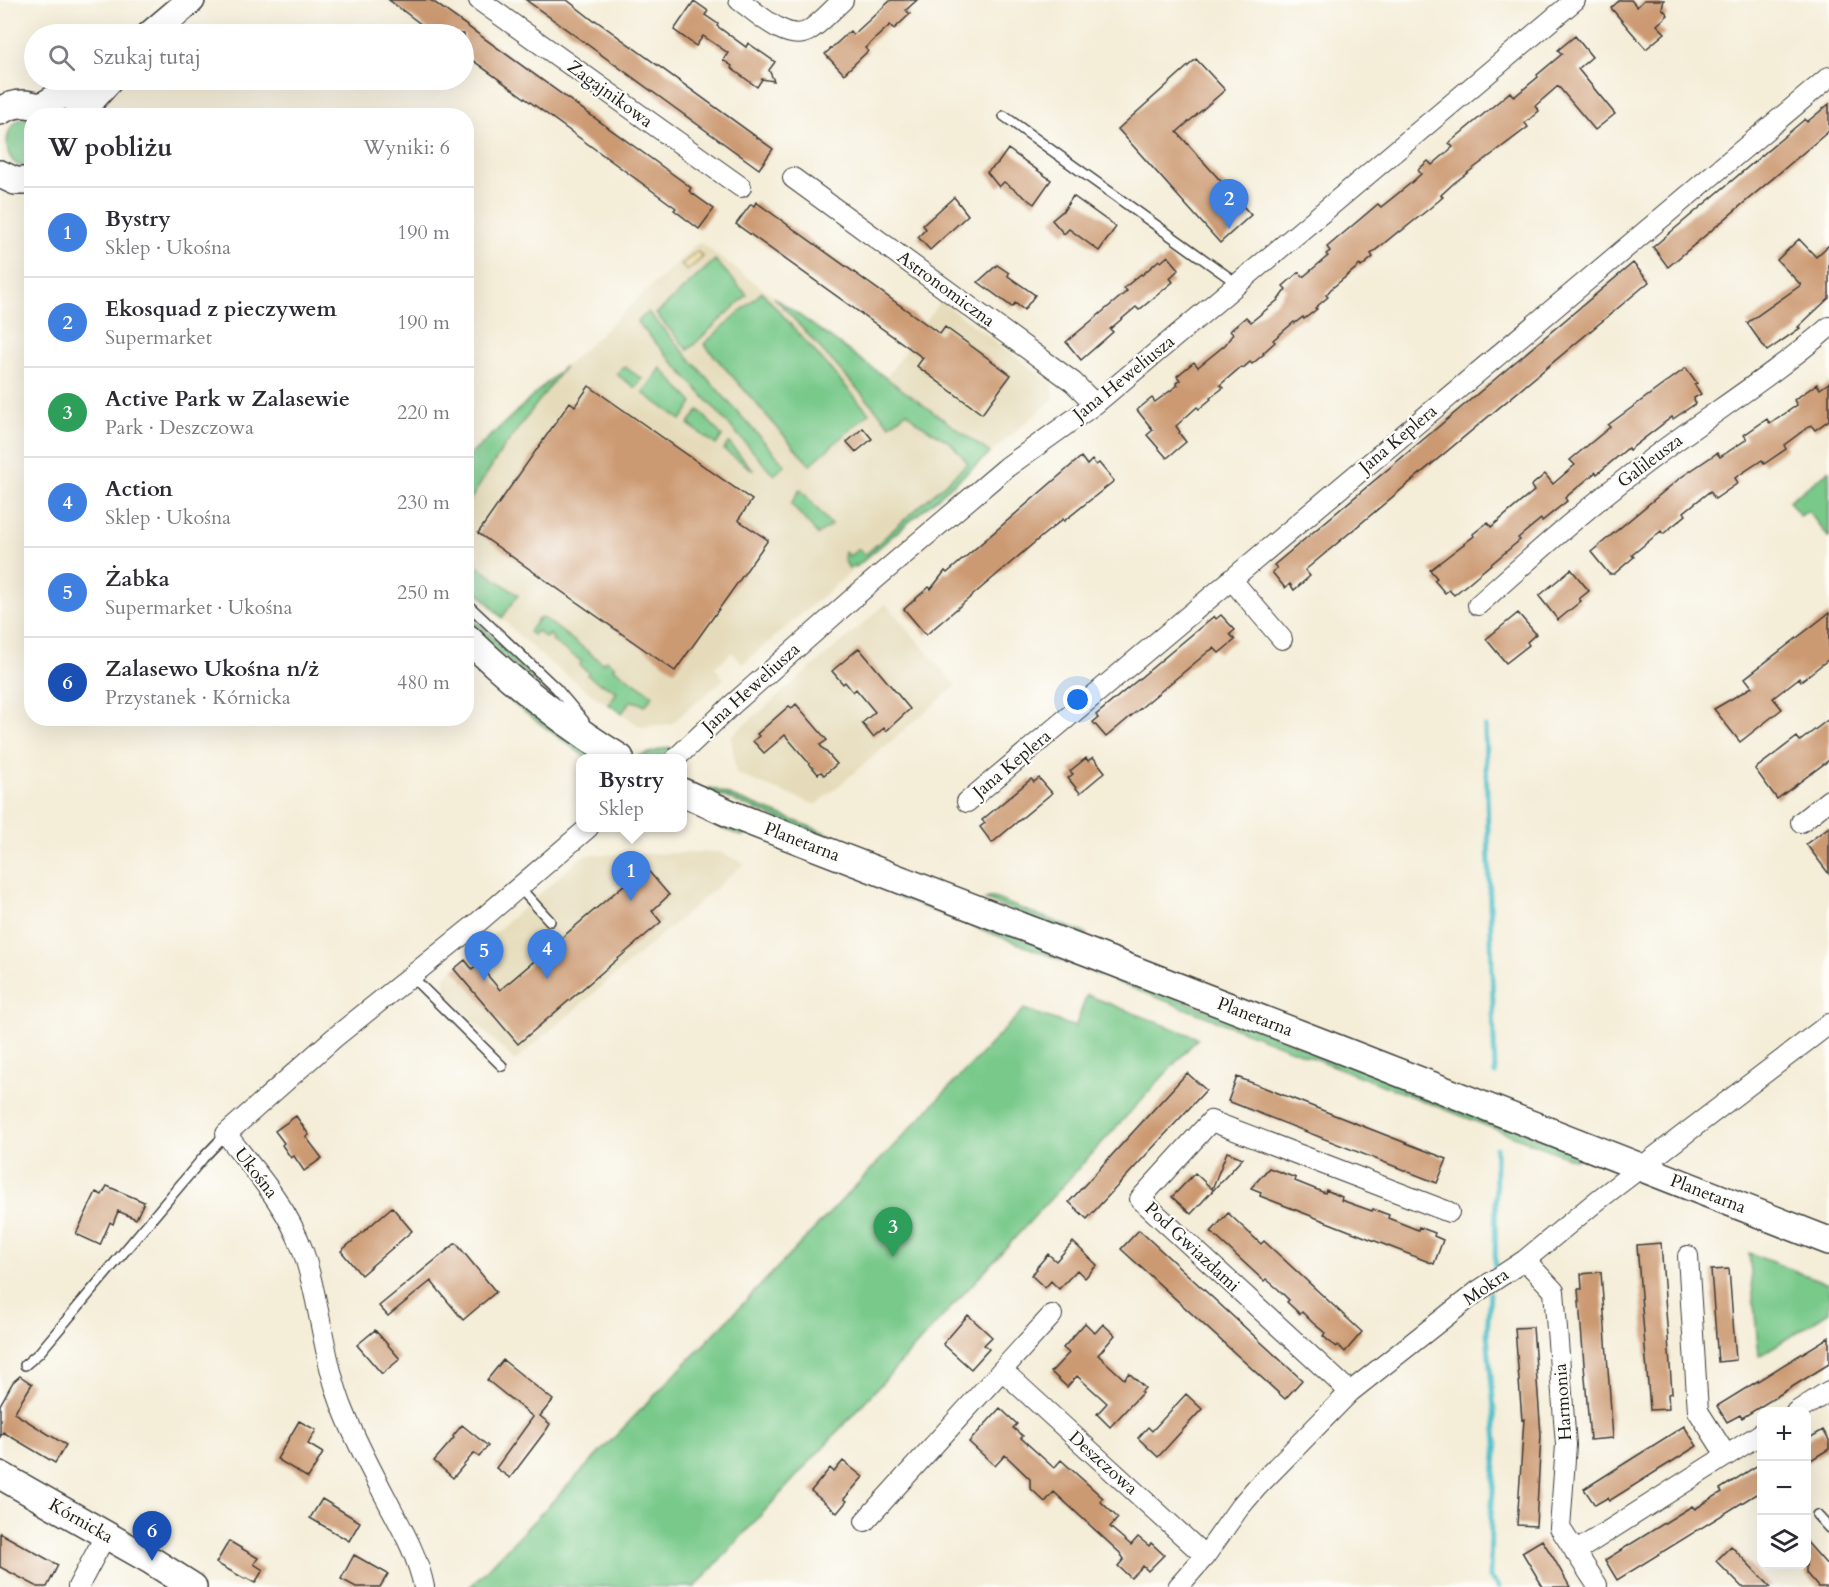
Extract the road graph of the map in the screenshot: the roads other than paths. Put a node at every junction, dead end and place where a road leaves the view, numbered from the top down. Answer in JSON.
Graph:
{"nodes":[{"id":1,"x":191,"y":0,"type":"edge"},
{"id":2,"x":479,"y":0,"type":"edge"},
{"id":3,"x":739,"y":0,"type":"edge"},
{"id":4,"x":843,"y":0,"type":"edge"},
{"id":5,"x":1575,"y":0,"type":"edge"},
{"id":6,"x":163,"y":24,"type":"edge"},
{"id":7,"x":1829,"y":77,"type":"edge"},
{"id":8,"x":74,"y":90,"type":"edge"},
{"id":9,"x":101,"y":90,"type":"edge"},
{"id":10,"x":36,"y":108,"type":"edge"},
{"id":11,"x":50,"y":108,"type":"edge"},
{"id":12,"x":84,"y":108,"type":"edge"},
{"id":13,"x":0,"y":111,"type":"edge"},
{"id":14,"x":1004,"y":116,"type":"dead end"},
{"id":15,"x":1,"y":177,"type":"edge"},
{"id":16,"x":793,"y":178,"type":"dead end"},
{"id":17,"x":24,"y":181,"type":"edge"},
{"id":18,"x":741,"y":188,"type":"dead end"},
{"id":19,"x":1238,"y":284,"type":"junction"},
{"id":20,"x":1829,"y":327,"type":"edge"},
{"id":21,"x":1095,"y":404,"type":"junction"},
{"id":22,"x":1231,"y":579,"type":"junction"},
{"id":23,"x":1478,"y":605,"type":"dead end"},
{"id":24,"x":474,"y":611,"type":"edge"},
{"id":25,"x":1282,"y":639,"type":"dead end"},
{"id":26,"x":474,"y":645,"type":"edge"},
{"id":27,"x":612,"y":754,"type":"edge"},
{"id":28,"x":613,"y":754,"type":"edge"},
{"id":29,"x":681,"y":754,"type":"edge"},
{"id":30,"x":687,"y":794,"type":"edge"},
{"id":31,"x":1829,"y":800,"type":"edge"},
{"id":32,"x":967,"y":802,"type":"dead end"},
{"id":33,"x":1801,"y":822,"type":"dead end"},
{"id":34,"x":583,"y":832,"type":"edge"},
{"id":35,"x":519,"y":887,"type":"junction"},
{"id":36,"x":550,"y":921,"type":"dead end"},
{"id":37,"x":412,"y":977,"type":"junction"},
{"id":38,"x":1829,"y":1024,"type":"edge"},
{"id":39,"x":502,"y":1066,"type":"dead end"},
{"id":40,"x":226,"y":1134,"type":"junction"},
{"id":41,"x":1641,"y":1168,"type":"junction"},
{"id":42,"x":1449,"y":1212,"type":"dead end"},
{"id":43,"x":1829,"y":1241,"type":"edge"},
{"id":44,"x":1688,"y":1256,"type":"dead end"},
{"id":45,"x":1525,"y":1260,"type":"junction"},
{"id":46,"x":1052,"y":1315,"type":"dead end"},
{"id":47,"x":25,"y":1365,"type":"dead end"},
{"id":48,"x":1002,"y":1370,"type":"junction"},
{"id":49,"x":1829,"y":1391,"type":"edge"},
{"id":50,"x":1350,"y":1392,"type":"junction"},
{"id":51,"x":1804,"y":1407,"type":"edge"},
{"id":52,"x":1757,"y":1436,"type":"edge"},
{"id":53,"x":1726,"y":1455,"type":"junction"},
{"id":54,"x":0,"y":1474,"type":"edge"},
{"id":55,"x":1817,"y":1515,"type":"dead end"},
{"id":56,"x":865,"y":1521,"type":"dead end"},
{"id":57,"x":1829,"y":1528,"type":"edge"},
{"id":58,"x":105,"y":1536,"type":"junction"},
{"id":59,"x":1575,"y":1552,"type":"junction"},
{"id":60,"x":1205,"y":1556,"type":"junction"},
{"id":61,"x":1597,"y":1585,"type":"dead end"},
{"id":62,"x":78,"y":1587,"type":"edge"},
{"id":63,"x":193,"y":1587,"type":"edge"},
{"id":64,"x":424,"y":1587,"type":"edge"},
{"id":65,"x":1178,"y":1587,"type":"edge"}],
"edges":[{"from":1,"to":6,"type":"street"},
{"from":2,"to":18,"type":"street","name":"Zagajnikowa"},
{"from":3,"to":4,"type":"street"},
{"from":5,"to":19,"type":"street","name":"Jana Heweliusza"},
{"from":7,"to":22,"type":"street","name":"Jana Keplera"},
{"from":8,"to":11,"type":"street"},
{"from":9,"to":12,"type":"street"},
{"from":10,"to":13,"type":"street"},
{"from":14,"to":19,"type":"lane"},
{"from":15,"to":17,"type":"street"},
{"from":16,"to":21,"type":"street","name":"Astronomiczna"},
{"from":19,"to":21,"type":"street","name":"Jana Heweliusza"},
{"from":20,"to":23,"type":"street","name":"Galileusza"},
{"from":21,"to":29,"type":"street","name":"Jana Heweliusza"},
{"from":22,"to":25,"type":"street"},
{"from":22,"to":32,"type":"street","name":"Jana Keplera"},
{"from":24,"to":28,"type":"lane"},
{"from":26,"to":27,"type":"street"},
{"from":30,"to":41,"type":"street","name":"Planetarna"},
{"from":31,"to":33,"type":"street"},
{"from":34,"to":35,"type":"street","name":"Ukośna"},
{"from":35,"to":36,"type":"lane"},
{"from":35,"to":37,"type":"street","name":"Ukośna"},
{"from":37,"to":39,"type":"lane"},
{"from":37,"to":40,"type":"street","name":"Ukośna"},
{"from":38,"to":41,"type":"street","name":"Mokra"},
{"from":40,"to":47,"type":"lane"},
{"from":40,"to":64,"type":"street","name":"Ukośna"},
{"from":41,"to":43,"type":"street","name":"Planetarna"},
{"from":41,"to":45,"type":"street","name":"Mokra"},
{"from":42,"to":50,"type":"street","name":"Pod Gwiazdami"},
{"from":44,"to":53,"type":"street"},
{"from":45,"to":50,"type":"street","name":"Mokra"},
{"from":45,"to":59,"type":"street","name":"Harmonia"},
{"from":46,"to":48,"type":"street"},
{"from":48,"to":56,"type":"street"},
{"from":48,"to":60,"type":"street","name":"Deszczowa"},
{"from":49,"to":51,"type":"street"},
{"from":50,"to":60,"type":"street","name":"Mokra"},
{"from":52,"to":53,"type":"street"},
{"from":53,"to":59,"type":"street"},
{"from":54,"to":58,"type":"street","name":"Kórnicka"},
{"from":55,"to":57,"type":"lane"},
{"from":58,"to":62,"type":"street"},
{"from":58,"to":63,"type":"street","name":"Kórnicka"},
{"from":59,"to":61,"type":"street","name":"Harmonia"},
{"from":60,"to":65,"type":"street","name":"Mokra"}]}
